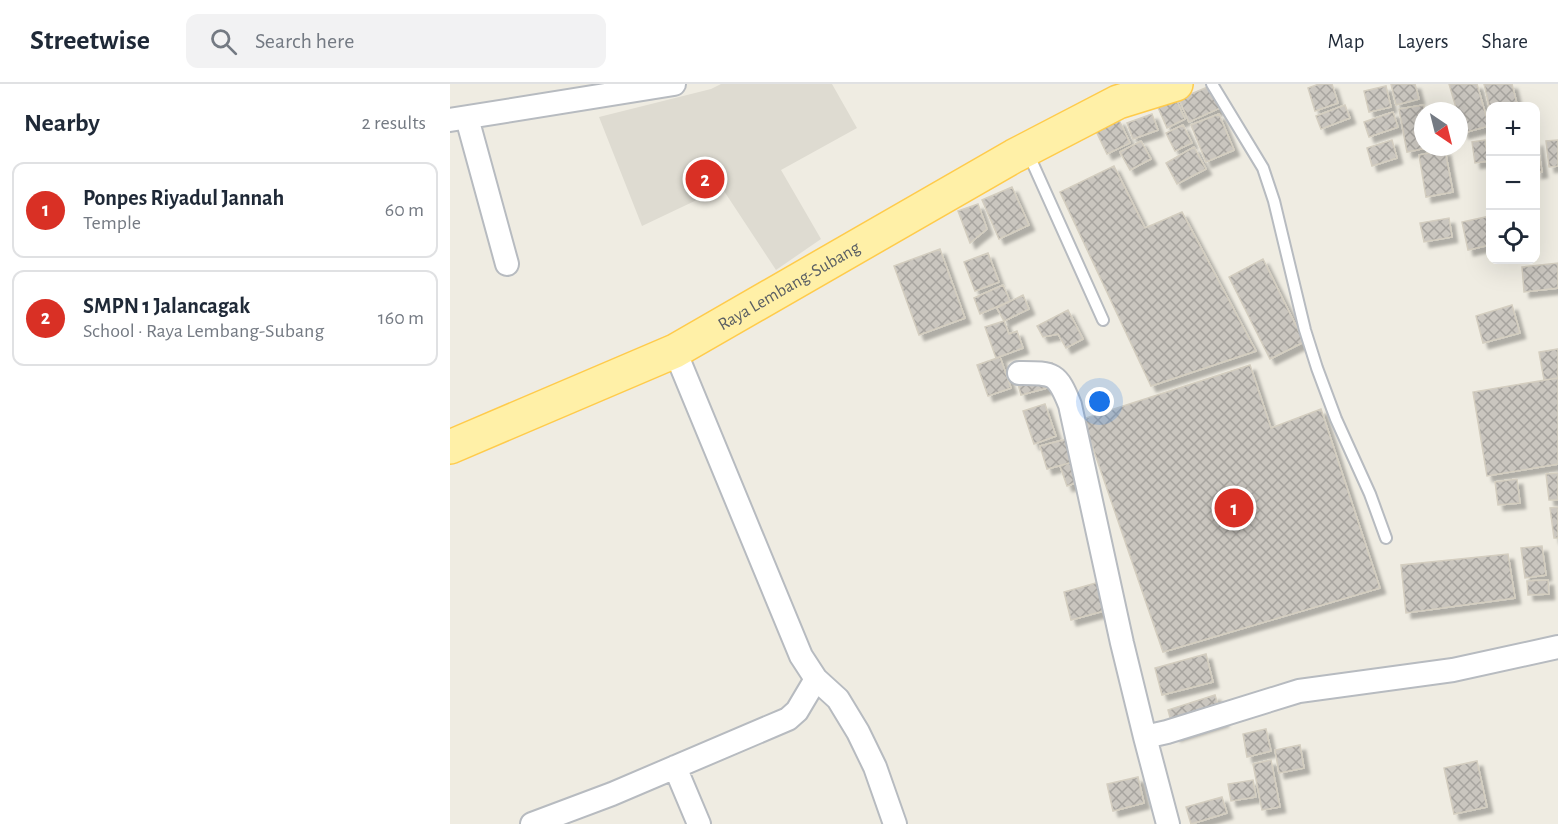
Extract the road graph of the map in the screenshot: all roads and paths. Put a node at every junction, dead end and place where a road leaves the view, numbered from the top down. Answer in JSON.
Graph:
{"nodes":[{"id":1,"x":674,"y":84,"type":"edge"},
{"id":2,"x":1176,"y":84,"type":"edge"},
{"id":3,"x":1212,"y":84,"type":"edge"},
{"id":4,"x":1123,"y":93,"type":"edge"},
{"id":5,"x":458,"y":119,"type":"edge"},
{"id":6,"x":1026,"y":150,"type":"junction"},
{"id":7,"x":507,"y":264,"type":"dead end"},
{"id":8,"x":1103,"y":320,"type":"dead end"},
{"id":9,"x":675,"y":351,"type":"junction"},
{"id":10,"x":1019,"y":373,"type":"dead end"},
{"id":11,"x":450,"y":447,"type":"edge"},
{"id":12,"x":1386,"y":538,"type":"dead end"},
{"id":13,"x":1558,"y":647,"type":"edge"},
{"id":14,"x":816,"y":679,"type":"junction"},
{"id":15,"x":1145,"y":737,"type":"junction"},
{"id":16,"x":675,"y":767,"type":"junction"},
{"id":17,"x":532,"y":824,"type":"edge"},
{"id":18,"x":699,"y":824,"type":"edge"},
{"id":19,"x":895,"y":824,"type":"edge"},
{"id":20,"x":1168,"y":824,"type":"edge"}],
"edges":[{"from":1,"to":5,"type":"street"},
{"from":2,"to":4,"type":"main road","name":"Raya Lembang-Subang"},
{"from":3,"to":12,"type":"lane"},
{"from":4,"to":6,"type":"main road","name":"Raya Lembang-Subang"},
{"from":5,"to":7,"type":"street"},
{"from":6,"to":8,"type":"lane"},
{"from":6,"to":9,"type":"main road","name":"Raya Lembang-Subang"},
{"from":9,"to":11,"type":"main road","name":"Raya Lembang-Subang"},
{"from":9,"to":14,"type":"street"},
{"from":10,"to":15,"type":"street"},
{"from":13,"to":15,"type":"street"},
{"from":14,"to":16,"type":"street"},
{"from":14,"to":19,"type":"street"},
{"from":15,"to":20,"type":"street"},
{"from":16,"to":17,"type":"street"},
{"from":16,"to":18,"type":"street"}]}
